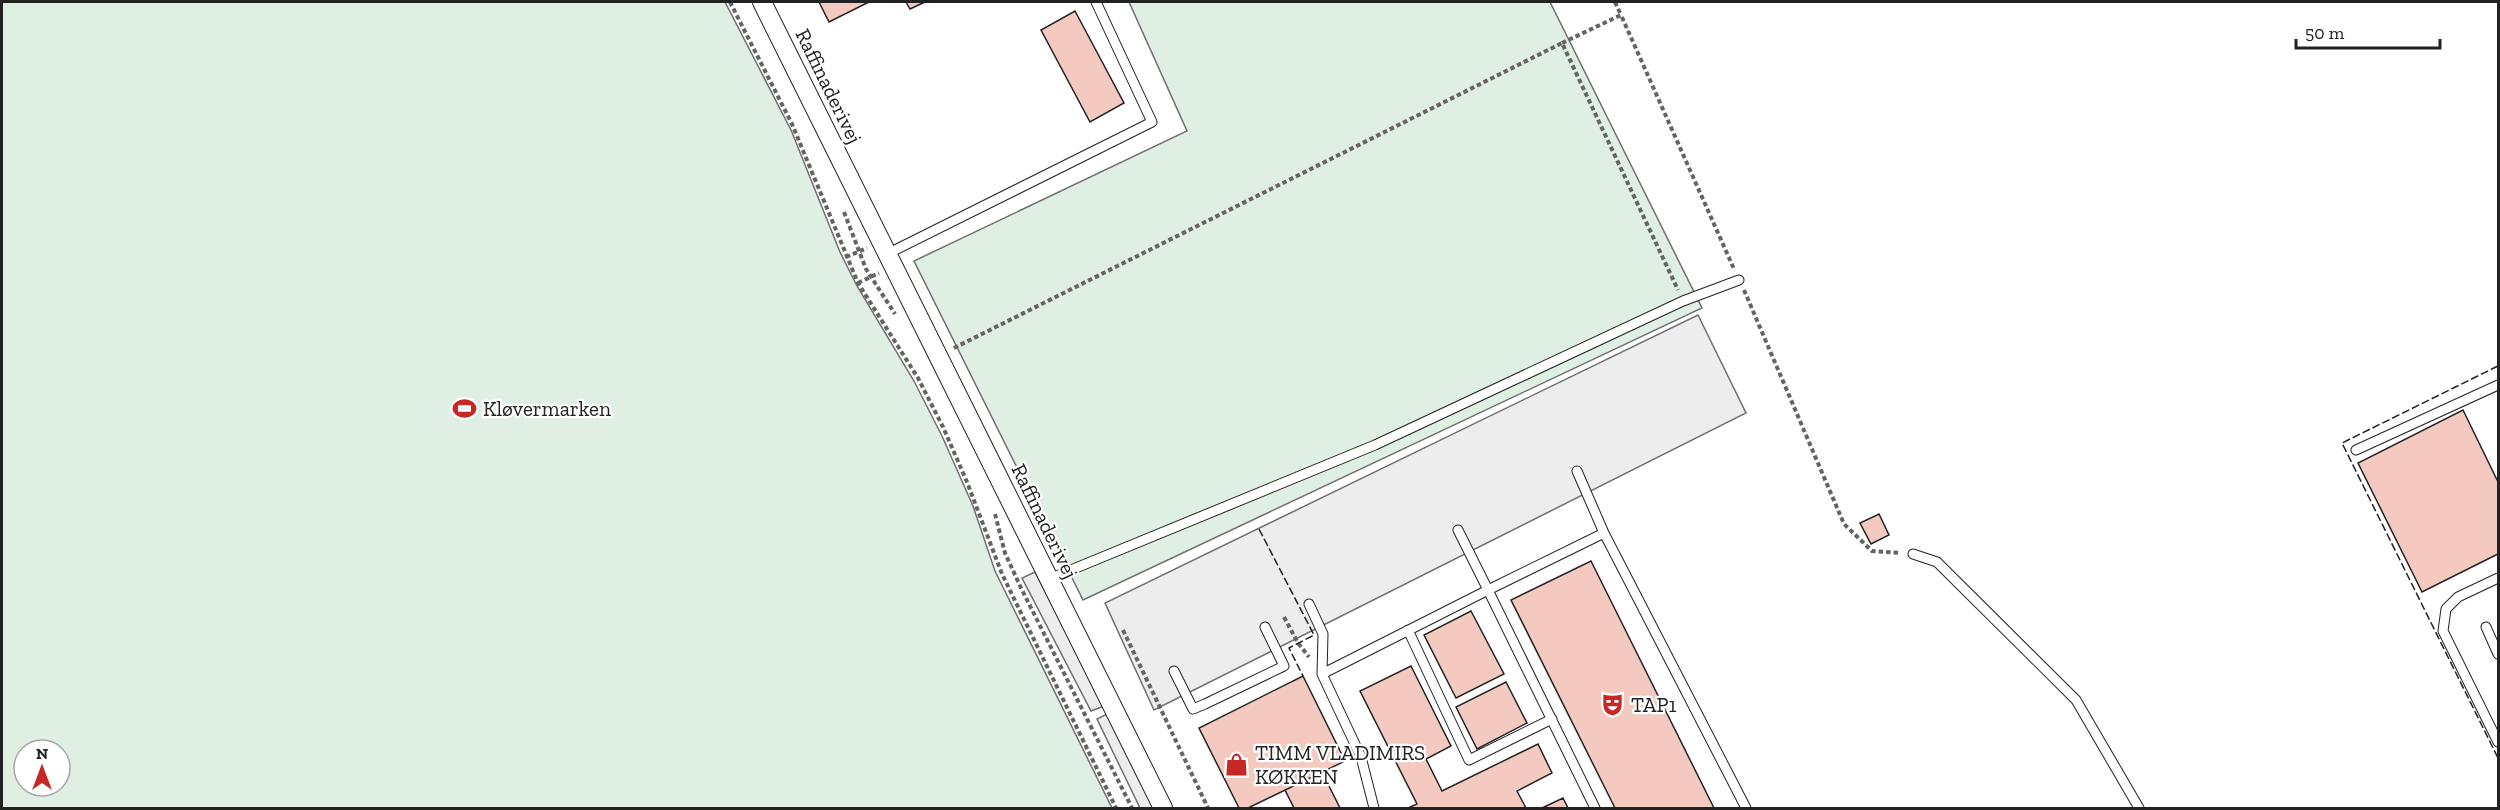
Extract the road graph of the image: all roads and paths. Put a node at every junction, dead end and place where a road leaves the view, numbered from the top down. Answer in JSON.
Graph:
{"nodes":[{"id":1,"x":730,"y":2,"type":"edge"},
{"id":2,"x":762,"y":2,"type":"edge"},
{"id":3,"x":1096,"y":2,"type":"edge"},
{"id":4,"x":1615,"y":2,"type":"edge"},
{"id":5,"x":1621,"y":15,"type":"junction"},
{"id":6,"x":1562,"y":43,"type":"junction"},
{"id":7,"x":857,"y":252,"type":"dead end"},
{"id":8,"x":887,"y":254,"type":"junction"},
{"id":9,"x":846,"y":257,"type":"junction"},
{"id":10,"x":871,"y":277,"type":"dead end"},
{"id":11,"x":1739,"y":280,"type":"junction"},
{"id":12,"x":858,"y":283,"type":"junction"},
{"id":13,"x":1683,"y":301,"type":"junction"},
{"id":14,"x":939,"y":357,"type":"junction"},
{"id":15,"x":2499,"y":385,"type":"edge"},
{"id":16,"x":2356,"y":450,"type":"dead end"},
{"id":17,"x":1577,"y":471,"type":"dead end"},
{"id":18,"x":1458,"y":530,"type":"dead end"},
{"id":19,"x":1604,"y":533,"type":"junction"},
{"id":20,"x":1913,"y":554,"type":"joint"},
{"id":21,"x":2499,"y":578,"type":"edge"},
{"id":22,"x":1049,"y":579,"type":"junction"},
{"id":23,"x":1488,"y":590,"type":"junction"},
{"id":24,"x":1309,"y":604,"type":"dead end"},
{"id":25,"x":1284,"y":617,"type":"dead end"},
{"id":26,"x":1264,"y":627,"type":"dead end"},
{"id":27,"x":2486,"y":627,"type":"dead end"},
{"id":28,"x":1123,"y":630,"type":"dead end"},
{"id":29,"x":1408,"y":630,"type":"junction"},
{"id":30,"x":2499,"y":654,"type":"edge"},
{"id":31,"x":1174,"y":671,"type":"dead end"},
{"id":32,"x":1322,"y":674,"type":"junction"},
{"id":33,"x":1552,"y":719,"type":"junction"},
{"id":34,"x":2499,"y":742,"type":"edge"},
{"id":35,"x":1116,"y":808,"type":"edge"},
{"id":36,"x":1163,"y":808,"type":"edge"},
{"id":37,"x":1208,"y":808,"type":"edge"},
{"id":38,"x":1374,"y":808,"type":"edge"},
{"id":39,"x":1595,"y":808,"type":"edge"},
{"id":40,"x":1746,"y":808,"type":"edge"},
{"id":41,"x":2139,"y":808,"type":"edge"}],
"edges":[{"from":1,"to":9,"type":"path"},
{"from":2,"to":8,"type":"street","name":"Raffinaderivej"},
{"from":3,"to":8,"type":"lane"},
{"from":4,"to":5,"type":"path"},
{"from":5,"to":6,"type":"path"},
{"from":5,"to":11,"type":"path"},
{"from":6,"to":13,"type":"path"},
{"from":6,"to":14,"type":"path"},
{"from":7,"to":9,"type":"path"},
{"from":8,"to":14,"type":"street","name":"Raffinaderivej"},
{"from":9,"to":12,"type":"path"},
{"from":10,"to":12,"type":"path"},
{"from":11,"to":13,"type":"lane"},
{"from":11,"to":20,"type":"path"},
{"from":12,"to":35,"type":"path"},
{"from":13,"to":22,"type":"lane"},
{"from":14,"to":22,"type":"street","name":"Raffinaderivej"},
{"from":15,"to":16,"type":"lane"},
{"from":17,"to":19,"type":"lane"},
{"from":18,"to":23,"type":"lane"},
{"from":19,"to":23,"type":"lane"},
{"from":19,"to":40,"type":"lane"},
{"from":20,"to":41,"type":"lane"},
{"from":21,"to":34,"type":"lane"},
{"from":22,"to":36,"type":"street","name":"Raffinaderivej"},
{"from":23,"to":29,"type":"lane"},
{"from":23,"to":33,"type":"lane"},
{"from":24,"to":32,"type":"lane"},
{"from":25,"to":32,"type":"path"},
{"from":26,"to":31,"type":"lane"},
{"from":27,"to":30,"type":"lane"},
{"from":28,"to":37,"type":"path"},
{"from":29,"to":32,"type":"lane"},
{"from":29,"to":33,"type":"lane"},
{"from":32,"to":38,"type":"lane"},
{"from":33,"to":39,"type":"lane"}]}
